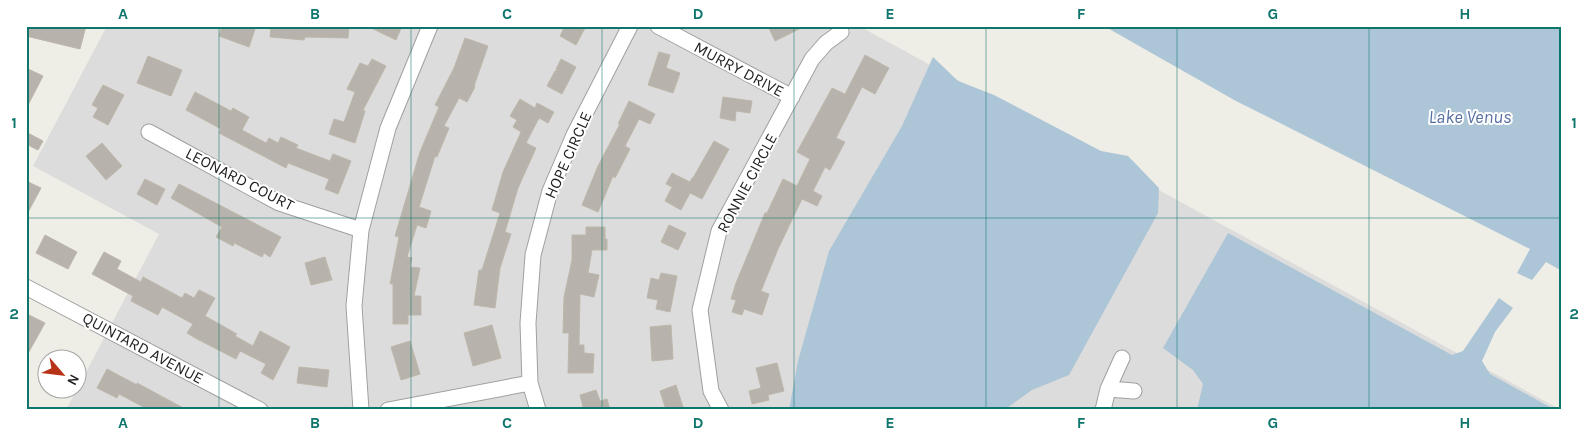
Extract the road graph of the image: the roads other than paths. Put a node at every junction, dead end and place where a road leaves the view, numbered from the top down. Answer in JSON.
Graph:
{"nodes":[{"id":1,"x":430,"y":26,"type":"edge"},
{"id":2,"x":630,"y":26,"type":"edge"},
{"id":3,"x":658,"y":26,"type":"edge"},
{"id":4,"x":841,"y":32,"type":"dead end"},
{"id":5,"x":792,"y":97,"type":"junction"},
{"id":6,"x":149,"y":132,"type":"dead end"},
{"id":7,"x":361,"y":230,"type":"junction"},
{"id":8,"x":26,"y":287,"type":"edge"},
{"id":9,"x":1122,"y":358,"type":"dead end"},
{"id":10,"x":530,"y":383,"type":"junction"},
{"id":11,"x":1108,"y":389,"type":"junction"},
{"id":12,"x":1134,"y":391,"type":"dead end"},
{"id":13,"x":260,"y":410,"type":"edge"},
{"id":14,"x":361,"y":410,"type":"edge"},
{"id":15,"x":388,"y":410,"type":"edge"},
{"id":16,"x":538,"y":410,"type":"edge"},
{"id":17,"x":721,"y":410,"type":"edge"},
{"id":18,"x":1103,"y":410,"type":"edge"}],
"edges":[{"from":1,"to":7,"type":"street"},
{"from":2,"to":10,"type":"street","name":"HOPE CIRCLE"},
{"from":3,"to":5,"type":"street","name":"MURRY DRIVE"},
{"from":4,"to":5,"type":"street","name":"RONNIE CIRCLE"},
{"from":5,"to":17,"type":"street","name":"RONNIE CIRCLE"},
{"from":6,"to":7,"type":"street","name":"LEONARD COURT"},
{"from":7,"to":14,"type":"street"},
{"from":8,"to":13,"type":"street","name":"QUINTARD AVENUE"},
{"from":9,"to":11,"type":"street"},
{"from":10,"to":15,"type":"street"},
{"from":10,"to":16,"type":"street","name":"HOPE CIRCLE"},
{"from":11,"to":12,"type":"street"},
{"from":11,"to":18,"type":"street"}]}
